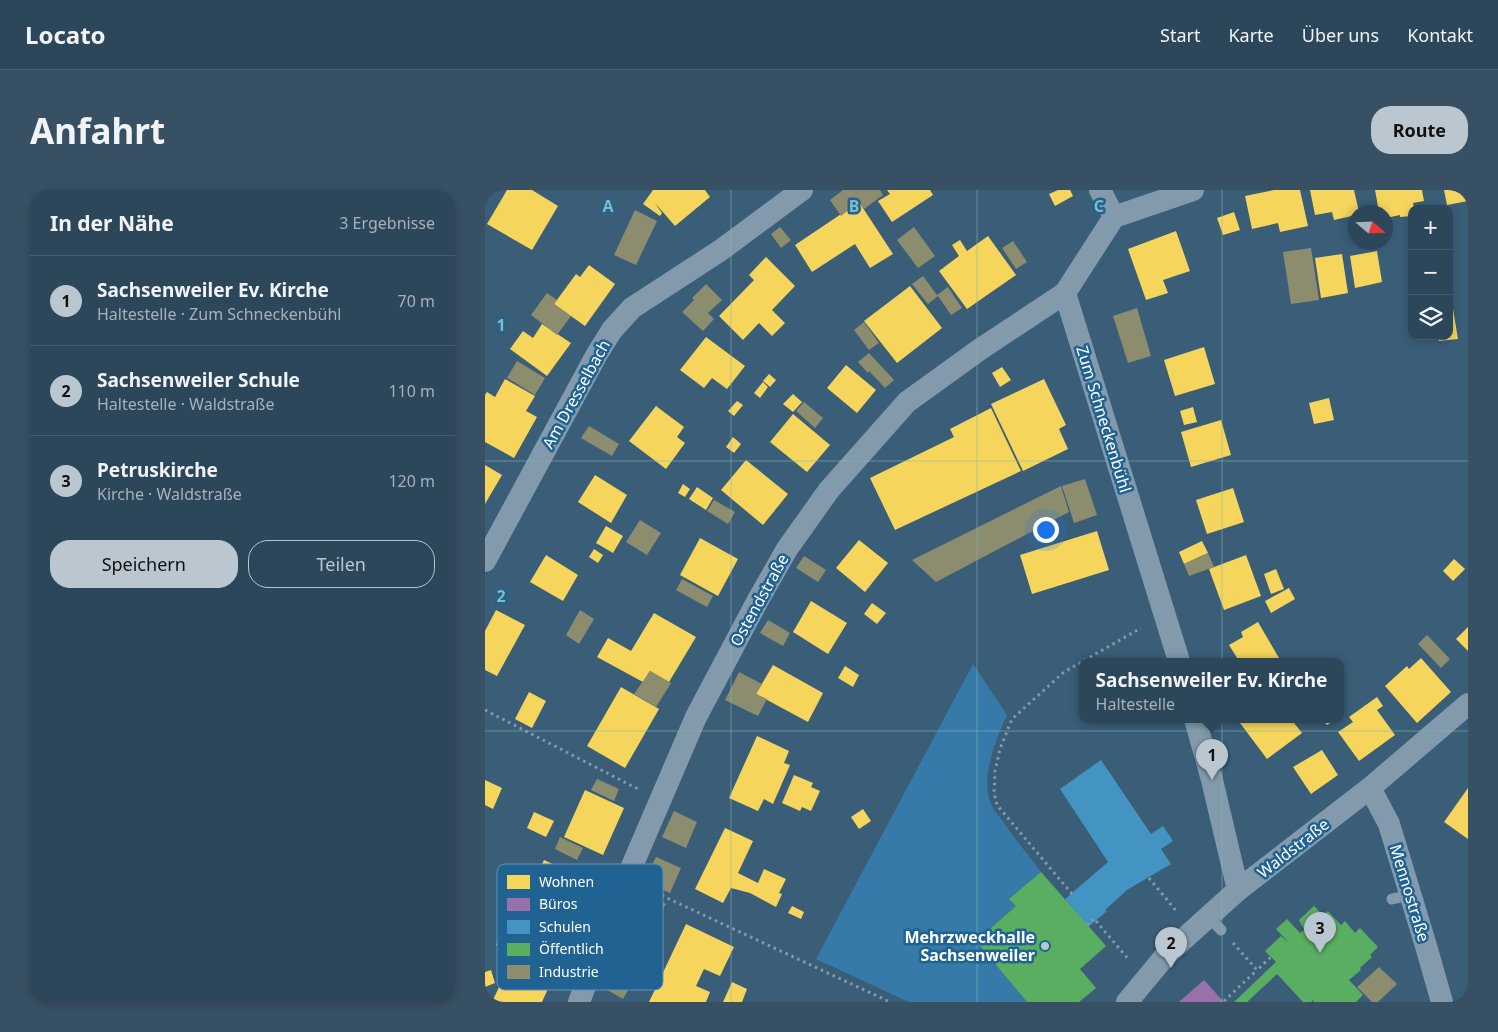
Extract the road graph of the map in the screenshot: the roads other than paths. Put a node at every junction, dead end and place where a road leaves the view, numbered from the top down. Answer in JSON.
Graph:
{"nodes":[{"id":1,"x":802,"y":190,"type":"edge"},
{"id":2,"x":1101,"y":190,"type":"edge"},
{"id":3,"x":1193,"y":190,"type":"edge"},
{"id":4,"x":1114,"y":217,"type":"junction"},
{"id":5,"x":1065,"y":293,"type":"junction"},
{"id":6,"x":485,"y":561,"type":"edge"},
{"id":7,"x":1178,"y":658,"type":"edge"},
{"id":8,"x":1468,"y":704,"type":"edge"},
{"id":9,"x":1196,"y":723,"type":"edge"},
{"id":10,"x":1370,"y":788,"type":"junction"},
{"id":11,"x":633,"y":864,"type":"edge"},
{"id":12,"x":1239,"y":890,"type":"junction"},
{"id":13,"x":584,"y":990,"type":"edge"},
{"id":14,"x":1436,"y":998,"type":"edge"},
{"id":15,"x":579,"y":1002,"type":"edge"},
{"id":16,"x":1127,"y":1002,"type":"edge"}],
"edges":[{"from":1,"to":6,"type":"street","name":"Am Dresselbach"},
{"from":2,"to":4,"type":"street"},
{"from":3,"to":4,"type":"street"},
{"from":4,"to":5,"type":"street"},
{"from":5,"to":7,"type":"street","name":"Zum Schneckenbühl"},
{"from":5,"to":11,"type":"street","name":"Ostendstraße"},
{"from":8,"to":10,"type":"street","name":"Waldstraße"},
{"from":9,"to":12,"type":"street"},
{"from":10,"to":12,"type":"street","name":"Waldstraße"},
{"from":10,"to":14,"type":"street","name":"Mennostraße"},
{"from":12,"to":16,"type":"street","name":"Waldstraße"},
{"from":13,"to":15,"type":"street","name":"Ostendstraße"}]}
